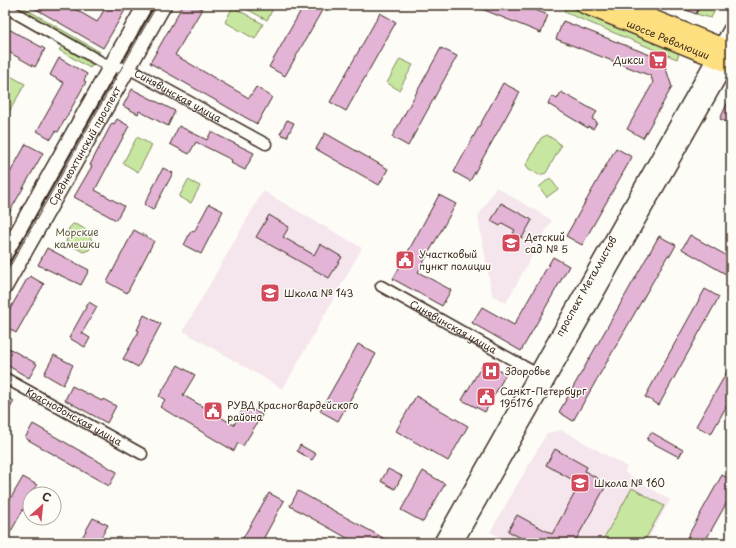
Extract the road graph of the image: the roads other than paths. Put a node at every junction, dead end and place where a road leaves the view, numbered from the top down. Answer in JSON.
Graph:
{"nodes":[{"id":1,"x":145,"y":5,"type":"edge"},
{"id":2,"x":164,"y":5,"type":"edge"},
{"id":3,"x":584,"y":5,"type":"edge"},
{"id":4,"x":620,"y":5,"type":"edge"},
{"id":5,"x":5,"y":7,"type":"edge"},
{"id":6,"x":731,"y":29,"type":"edge"},
{"id":7,"x":726,"y":56,"type":"edge"},
{"id":8,"x":110,"y":67,"type":"junction"},
{"id":9,"x":128,"y":68,"type":"junction"},
{"id":10,"x":266,"y":144,"type":"dead end"},
{"id":11,"x":5,"y":254,"type":"edge"},
{"id":12,"x":381,"y":286,"type":"dead end"},
{"id":13,"x":5,"y":287,"type":"edge"},
{"id":14,"x":542,"y":377,"type":"junction"},
{"id":15,"x":5,"y":378,"type":"edge"},
{"id":16,"x":142,"y":454,"type":"dead end"},
{"id":17,"x":441,"y":543,"type":"edge"},
{"id":18,"x":454,"y":543,"type":"edge"}],
"edges":[{"from":1,"to":8,"type":"street","name":"Среднеохтинский проспект"},
{"from":2,"to":9,"type":"street","name":"Среднеохтинский проспект"},
{"from":3,"to":7,"type":"main road","name":"шоссе Революции"},
{"from":4,"to":7,"type":"main road","name":"шоссе Революции"},
{"from":5,"to":8,"type":"street","name":"Синявинская улица"},
{"from":6,"to":7,"type":"street","name":"проспект Металлистов"},
{"from":7,"to":14,"type":"street","name":"проспект Металлистов"},
{"from":8,"to":9,"type":"street","name":"Синявинская улица"},
{"from":8,"to":11,"type":"street","name":"Среднеохтинский проспект"},
{"from":9,"to":10,"type":"street","name":"Синявинская улица"},
{"from":9,"to":13,"type":"street","name":"Среднеохтинский проспект"},
{"from":12,"to":14,"type":"street","name":"Синявинская улица"},
{"from":14,"to":17,"type":"street","name":"проспект Металлистов"},
{"from":14,"to":18,"type":"street","name":"проспект Металлистов"},
{"from":15,"to":16,"type":"street","name":"Краснодонская улица"}]}
